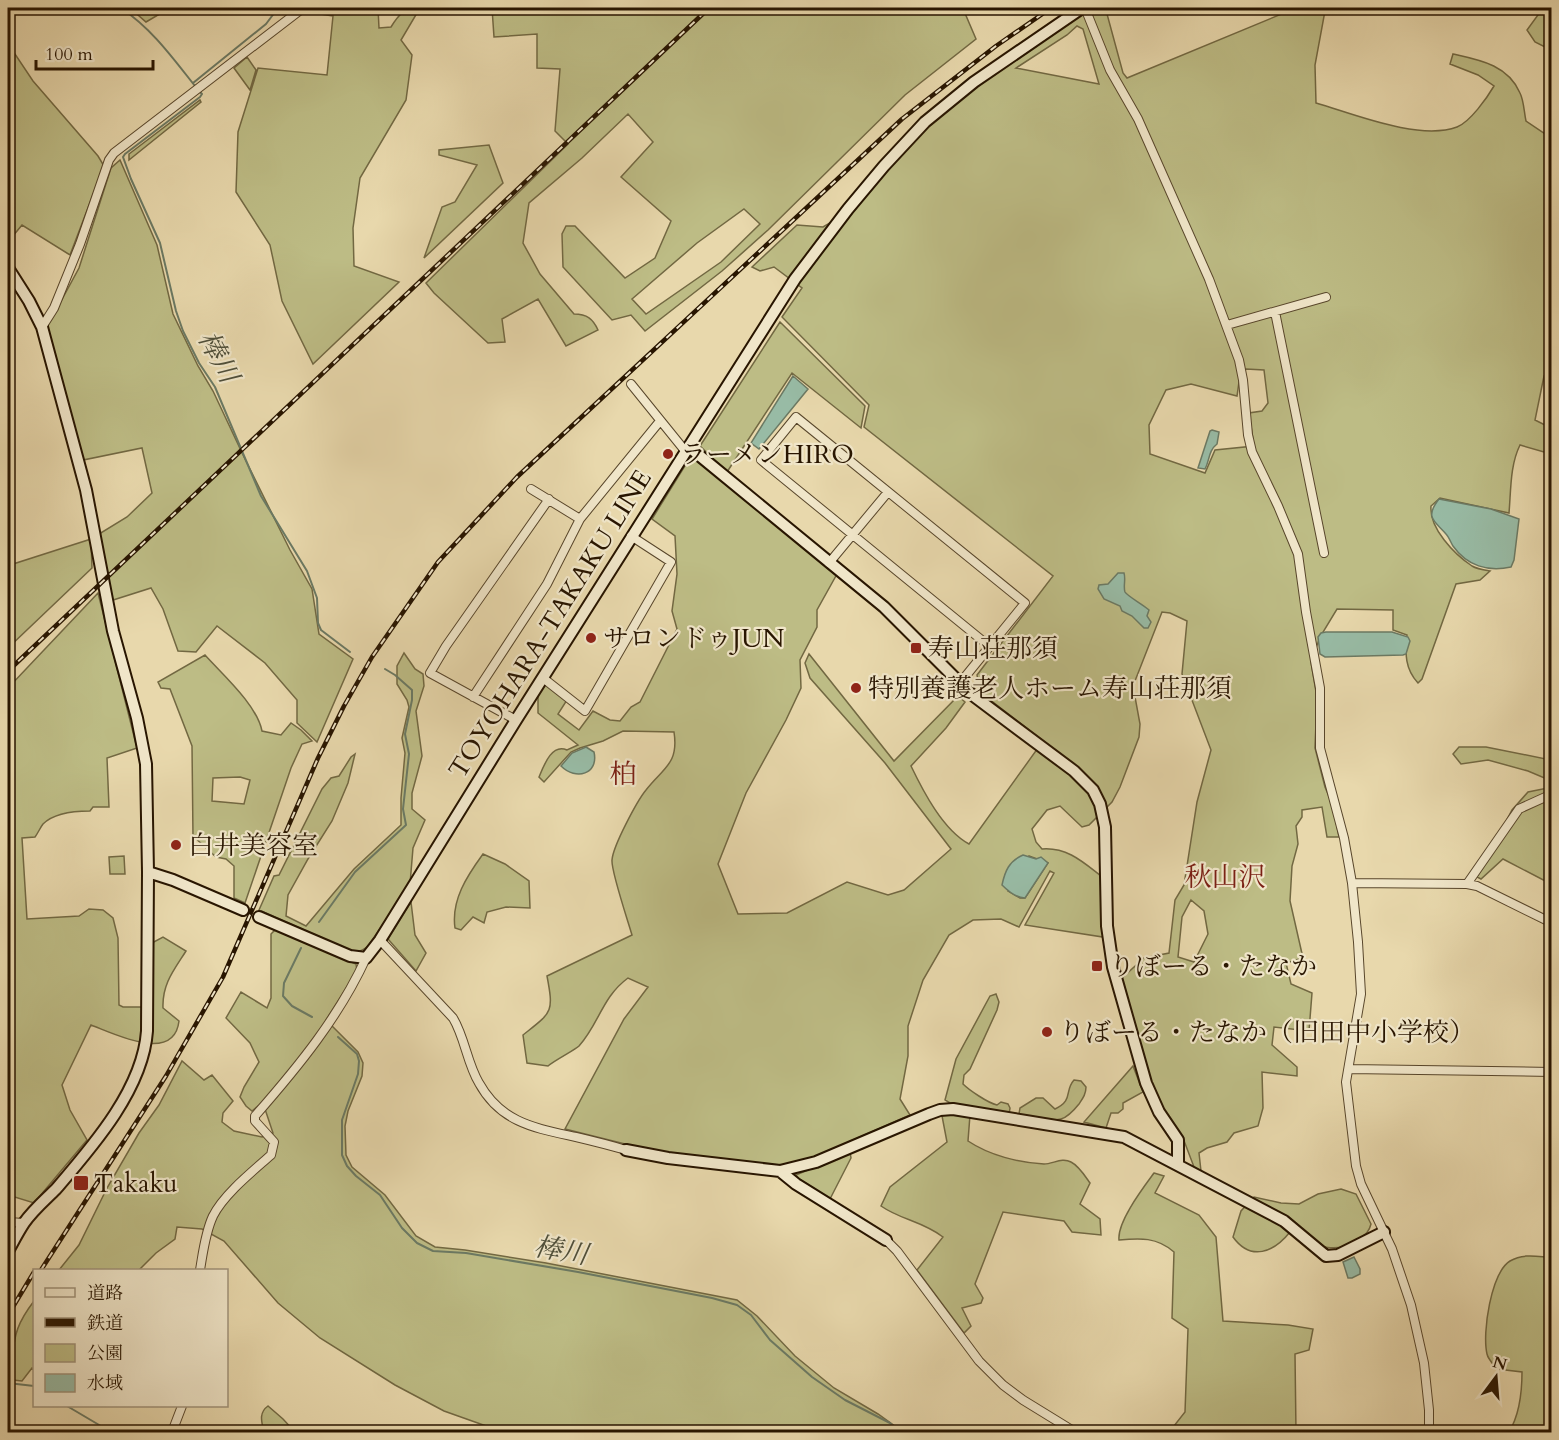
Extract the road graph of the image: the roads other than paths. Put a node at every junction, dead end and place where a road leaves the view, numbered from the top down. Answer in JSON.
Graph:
{"nodes":[{"id":1,"x":303,"y":8,"type":"edge"},
{"id":2,"x":1081,"y":8,"type":"edge"},
{"id":3,"x":8,"y":268,"type":"edge"},
{"id":4,"x":1326,"y":297,"type":"dead end"},
{"id":5,"x":1275,"y":312,"type":"junction"},
{"id":6,"x":1227,"y":325,"type":"junction"},
{"id":7,"x":42,"y":327,"type":"junction"},
{"id":8,"x":631,"y":384,"type":"dead end"},
{"id":9,"x":660,"y":421,"type":"junction"},
{"id":10,"x":687,"y":450,"type":"junction"},
{"id":11,"x":531,"y":489,"type":"dead end"},
{"id":12,"x":888,"y":492,"type":"junction"},
{"id":13,"x":549,"y":499,"type":"junction"},
{"id":14,"x":580,"y":519,"type":"junction"},
{"id":15,"x":853,"y":535,"type":"junction"},
{"id":16,"x":631,"y":536,"type":"junction"},
{"id":17,"x":1324,"y":553,"type":"dead end"},
{"id":18,"x":829,"y":563,"type":"junction"},
{"id":19,"x":989,"y":646,"type":"junction"},
{"id":20,"x":543,"y":678,"type":"junction"},
{"id":21,"x":960,"y":683,"type":"junction"},
{"id":22,"x":473,"y":697,"type":"junction"},
{"id":23,"x":516,"y":720,"type":"junction"},
{"id":24,"x":1551,"y":794,"type":"edge"},
{"id":25,"x":148,"y":872,"type":"junction"},
{"id":26,"x":1352,"y":883,"type":"junction"},
{"id":27,"x":1467,"y":884,"type":"junction"},
{"id":28,"x":243,"y":910,"type":"tunnel mouth"},
{"id":29,"x":259,"y":917,"type":"tunnel mouth"},
{"id":30,"x":1551,"y":923,"type":"edge"},
{"id":31,"x":380,"y":940,"type":"junction"},
{"id":32,"x":366,"y":958,"type":"junction"},
{"id":33,"x":1349,"y":1069,"type":"junction"},
{"id":34,"x":1551,"y":1072,"type":"edge"},
{"id":35,"x":626,"y":1150,"type":"joint"},
{"id":36,"x":1178,"y":1165,"type":"junction"},
{"id":37,"x":780,"y":1171,"type":"junction"},
{"id":38,"x":8,"y":1222,"type":"edge"},
{"id":39,"x":24,"y":1223,"type":"junction"},
{"id":40,"x":1384,"y":1232,"type":"junction"},
{"id":41,"x":886,"y":1239,"type":"joint"},
{"id":42,"x":8,"y":1251,"type":"edge"},
{"id":43,"x":200,"y":1269,"type":"edge"},
{"id":44,"x":182,"y":1407,"type":"edge"},
{"id":45,"x":172,"y":1432,"type":"edge"},
{"id":46,"x":1075,"y":1432,"type":"edge"},
{"id":47,"x":1429,"y":1432,"type":"edge"}],
"edges":[{"from":1,"to":7,"type":"street"},
{"from":2,"to":6,"type":"street"},
{"from":2,"to":10,"type":"street","name":"TOYOHARA-TAKAKU LINE"},
{"from":3,"to":7,"type":"street"},
{"from":4,"to":5,"type":"street"},
{"from":5,"to":6,"type":"street"},
{"from":5,"to":17,"type":"street"},
{"from":6,"to":26,"type":"street"},
{"from":7,"to":25,"type":"street"},
{"from":8,"to":9,"type":"street"},
{"from":9,"to":10,"type":"street"},
{"from":9,"to":14,"type":"street"},
{"from":10,"to":16,"type":"street","name":"TOYOHARA-TAKAKU LINE"},
{"from":10,"to":18,"type":"street"},
{"from":11,"to":13,"type":"street"},
{"from":12,"to":15,"type":"street"},
{"from":12,"to":15,"type":"street"},
{"from":12,"to":19,"type":"street"},
{"from":13,"to":14,"type":"street"},
{"from":13,"to":22,"type":"street"},
{"from":14,"to":22,"type":"street"},
{"from":15,"to":18,"type":"street"},
{"from":15,"to":19,"type":"street"},
{"from":16,"to":20,"type":"street","name":"TOYOHARA-TAKAKU LINE"},
{"from":16,"to":20,"type":"street"},
{"from":18,"to":21,"type":"street"},
{"from":19,"to":21,"type":"street"},
{"from":20,"to":23,"type":"street","name":"TOYOHARA-TAKAKU LINE"},
{"from":21,"to":36,"type":"street"},
{"from":22,"to":23,"type":"street"},
{"from":23,"to":31,"type":"street","name":"TOYOHARA-TAKAKU LINE"},
{"from":24,"to":27,"type":"street"},
{"from":25,"to":28,"type":"street"},
{"from":25,"to":39,"type":"street"},
{"from":26,"to":27,"type":"street"},
{"from":26,"to":33,"type":"street"},
{"from":27,"to":30,"type":"street"},
{"from":29,"to":32,"type":"street"},
{"from":31,"to":32,"type":"street","name":"TOYOHARA-TAKAKU LINE"},
{"from":31,"to":35,"type":"street"},
{"from":32,"to":43,"type":"street"},
{"from":33,"to":34,"type":"street"},
{"from":33,"to":40,"type":"street"},
{"from":35,"to":37,"type":"street"},
{"from":36,"to":37,"type":"street"},
{"from":36,"to":40,"type":"street"},
{"from":37,"to":41,"type":"street"},
{"from":38,"to":39,"type":"street"},
{"from":39,"to":42,"type":"street"},
{"from":40,"to":47,"type":"street"},
{"from":41,"to":46,"type":"street"},
{"from":44,"to":45,"type":"street"}]}
